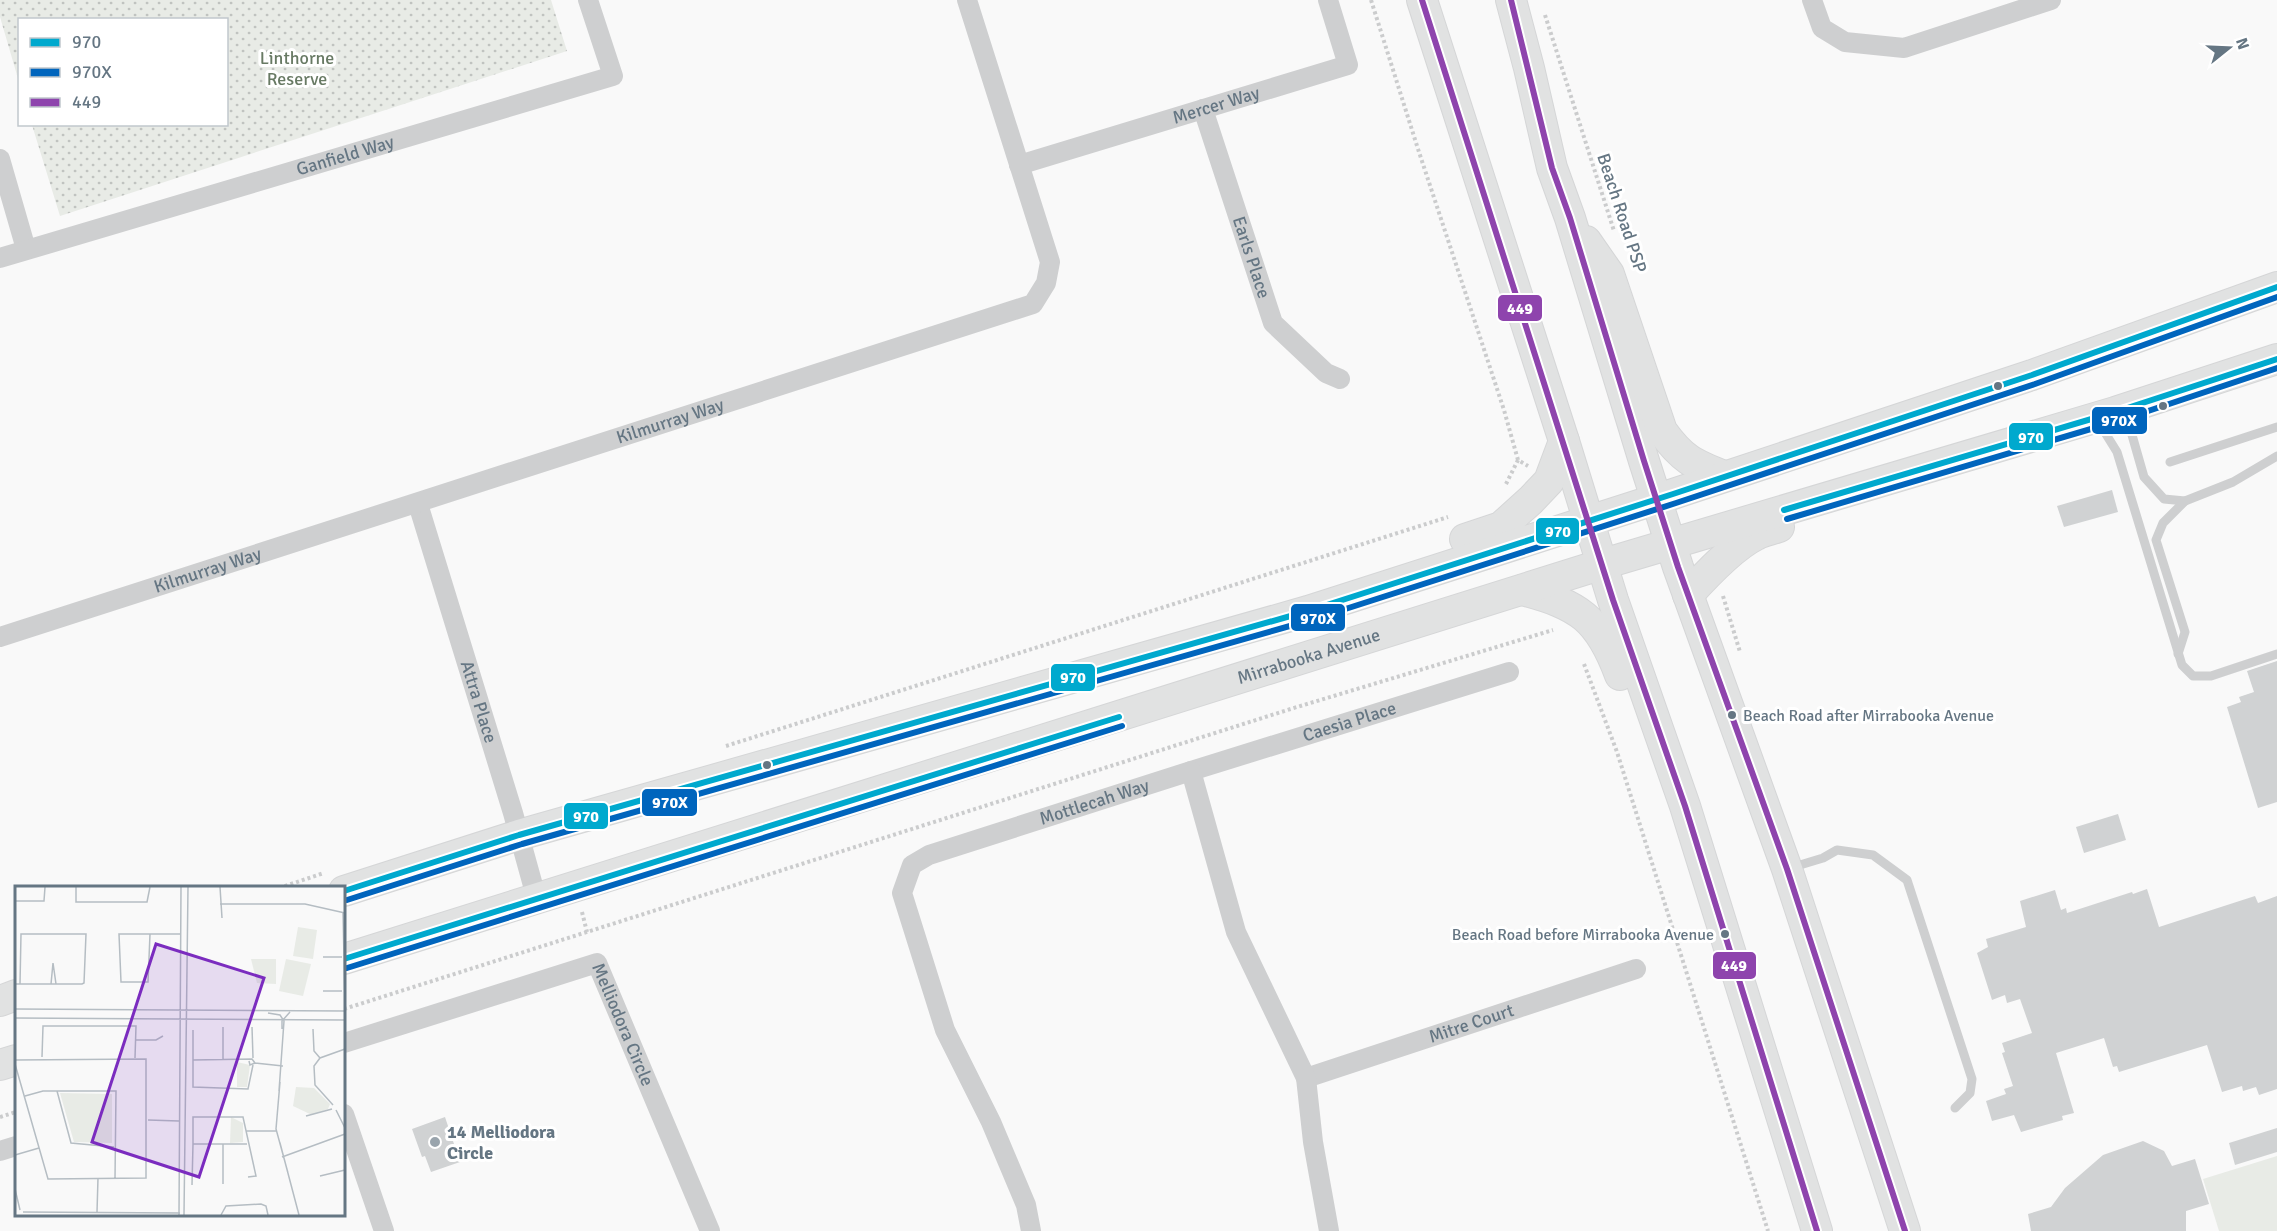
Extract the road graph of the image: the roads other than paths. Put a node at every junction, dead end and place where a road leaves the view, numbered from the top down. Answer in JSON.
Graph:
{"nodes":[{"id":1,"x":588,"y":0,"type":"edge"},
{"id":2,"x":967,"y":0,"type":"edge"},
{"id":3,"x":1328,"y":0,"type":"edge"},
{"id":4,"x":1422,"y":0,"type":"edge"},
{"id":5,"x":1511,"y":0,"type":"edge"},
{"id":6,"x":1812,"y":0,"type":"edge"},
{"id":7,"x":2051,"y":0,"type":"edge"},
{"id":8,"x":1203,"y":109,"type":"junction"},
{"id":9,"x":0,"y":159,"type":"edge"},
{"id":10,"x":1019,"y":165,"type":"junction"},
{"id":11,"x":1570,"y":218,"type":"junction"},
{"id":12,"x":26,"y":249,"type":"junction"},
{"id":13,"x":0,"y":258,"type":"edge"},
{"id":14,"x":2277,"y":287,"type":"edge"},
{"id":15,"x":2277,"y":359,"type":"edge"},
{"id":16,"x":1340,"y":379,"type":"dead end"},
{"id":17,"x":2124,"y":409,"type":"junction"},
{"id":18,"x":2095,"y":417,"type":"junction"},
{"id":19,"x":2277,"y":427,"type":"edge"},
{"id":20,"x":2032,"y":436,"type":"junction"},
{"id":21,"x":1564,"y":441,"type":"junction"},
{"id":22,"x":2277,"y":456,"type":"edge"},
{"id":23,"x":2170,"y":462,"type":"dead end"},
{"id":24,"x":1724,"y":476,"type":"junction"},
{"id":25,"x":1657,"y":499,"type":"junction"},
{"id":26,"x":2185,"y":501,"type":"junction"},
{"id":27,"x":418,"y":504,"type":"junction"},
{"id":28,"x":1589,"y":521,"type":"junction"},
{"id":29,"x":1671,"y":545,"type":"junction"},
{"id":30,"x":1603,"y":564,"type":"junction"},
{"id":31,"x":1522,"y":590,"type":"junction"},
{"id":32,"x":1688,"y":596,"type":"junction"},
{"id":33,"x":1308,"y":611,"type":"junction"},
{"id":34,"x":0,"y":638,"type":"edge"},
{"id":35,"x":2178,"y":654,"type":"junction"},
{"id":36,"x":2277,"y":654,"type":"edge"},
{"id":37,"x":1509,"y":672,"type":"dead end"},
{"id":38,"x":1191,"y":771,"type":"junction"},
{"id":39,"x":1684,"y":806,"type":"junction"},
{"id":40,"x":519,"y":835,"type":"junction"},
{"id":41,"x":1787,"y":869,"type":"junction"},
{"id":42,"x":339,"y":881,"type":"edge"},
{"id":43,"x":537,"y":900,"type":"junction"},
{"id":44,"x":345,"y":959,"type":"edge"},
{"id":45,"x":1636,"y":969,"type":"dead end"},
{"id":46,"x":15,"y":996,"type":"edge"},
{"id":47,"x":0,"y":1001,"type":"edge"},
{"id":48,"x":345,"y":1043,"type":"edge"},
{"id":49,"x":15,"y":1060,"type":"edge"},
{"id":50,"x":0,"y":1065,"type":"edge"},
{"id":51,"x":1306,"y":1078,"type":"junction"},
{"id":52,"x":1955,"y":1108,"type":"dead end"},
{"id":53,"x":345,"y":1117,"type":"edge"},
{"id":54,"x":15,"y":1146,"type":"edge"},
{"id":55,"x":0,"y":1151,"type":"edge"},
{"id":56,"x":384,"y":1231,"type":"edge"},
{"id":57,"x":710,"y":1231,"type":"edge"},
{"id":58,"x":1031,"y":1231,"type":"edge"},
{"id":59,"x":1329,"y":1231,"type":"edge"},
{"id":60,"x":1817,"y":1231,"type":"edge"},
{"id":61,"x":1905,"y":1231,"type":"edge"}],
"edges":[{"from":1,"to":12,"type":"street","name":"Ganfield Way"},
{"from":2,"to":10,"type":"street","name":"Kilmurray Way"},
{"from":3,"to":8,"type":"street","name":"Mercer Way"},
{"from":4,"to":21,"type":"main road"},
{"from":5,"to":11,"type":"main road"},
{"from":6,"to":7,"type":"street"},
{"from":8,"to":10,"type":"street","name":"Mercer Way"},
{"from":8,"to":16,"type":"street","name":"Earls Place"},
{"from":9,"to":12,"type":"street"},
{"from":10,"to":27,"type":"street","name":"Kilmurray Way"},
{"from":11,"to":24,"type":"main road"},
{"from":11,"to":25,"type":"main road"},
{"from":12,"to":13,"type":"street","name":"Ganfield Way"},
{"from":14,"to":24,"type":"main road"},
{"from":15,"to":17,"type":"main road","name":"Mirrabooka Avenue"},
{"from":17,"to":18,"type":"main road","name":"Mirrabooka Avenue"},
{"from":17,"to":26,"type":"lane"},
{"from":18,"to":20,"type":"main road","name":"Mirrabooka Avenue"},
{"from":18,"to":35,"type":"lane"},
{"from":19,"to":23,"type":"lane"},
{"from":20,"to":29,"type":"main road","name":"Mirrabooka Avenue"},
{"from":20,"to":32,"type":"main road"},
{"from":21,"to":28,"type":"main road"},
{"from":21,"to":33,"type":"main road"},
{"from":22,"to":26,"type":"lane"},
{"from":24,"to":25,"type":"main road"},
{"from":25,"to":28,"type":"main road"},
{"from":25,"to":29,"type":"main road"},
{"from":26,"to":35,"type":"lane"},
{"from":27,"to":34,"type":"street","name":"Kilmurray Way"},
{"from":27,"to":40,"type":"street","name":"Attra Place"},
{"from":28,"to":30,"type":"main road"},
{"from":28,"to":33,"type":"main road"},
{"from":29,"to":30,"type":"main road","name":"Mirrabooka Avenue"},
{"from":29,"to":32,"type":"main road"},
{"from":30,"to":31,"type":"main road","name":"Mirrabooka Avenue"},
{"from":30,"to":39,"type":"main road"},
{"from":31,"to":39,"type":"main road"},
{"from":31,"to":43,"type":"main road","name":"Mirrabooka Avenue"},
{"from":32,"to":41,"type":"main road"},
{"from":33,"to":40,"type":"main road"},
{"from":35,"to":36,"type":"lane"},
{"from":37,"to":38,"type":"street","name":"Caesia Place"},
{"from":38,"to":51,"type":"street"},
{"from":38,"to":58,"type":"street","name":"Mottlecah Way"},
{"from":39,"to":60,"type":"main road"},
{"from":40,"to":42,"type":"main road"},
{"from":40,"to":43,"type":"street","name":"Attra Place"},
{"from":41,"to":52,"type":"lane"},
{"from":41,"to":61,"type":"main road"},
{"from":43,"to":44,"type":"main road","name":"Mirrabooka Avenue"},
{"from":45,"to":51,"type":"street","name":"Mitre Court"},
{"from":46,"to":47,"type":"main road"},
{"from":48,"to":57,"type":"street","name":"Melliodora Circle"},
{"from":49,"to":50,"type":"main road"},
{"from":51,"to":59,"type":"street"},
{"from":53,"to":56,"type":"street"},
{"from":54,"to":55,"type":"street"}]}
